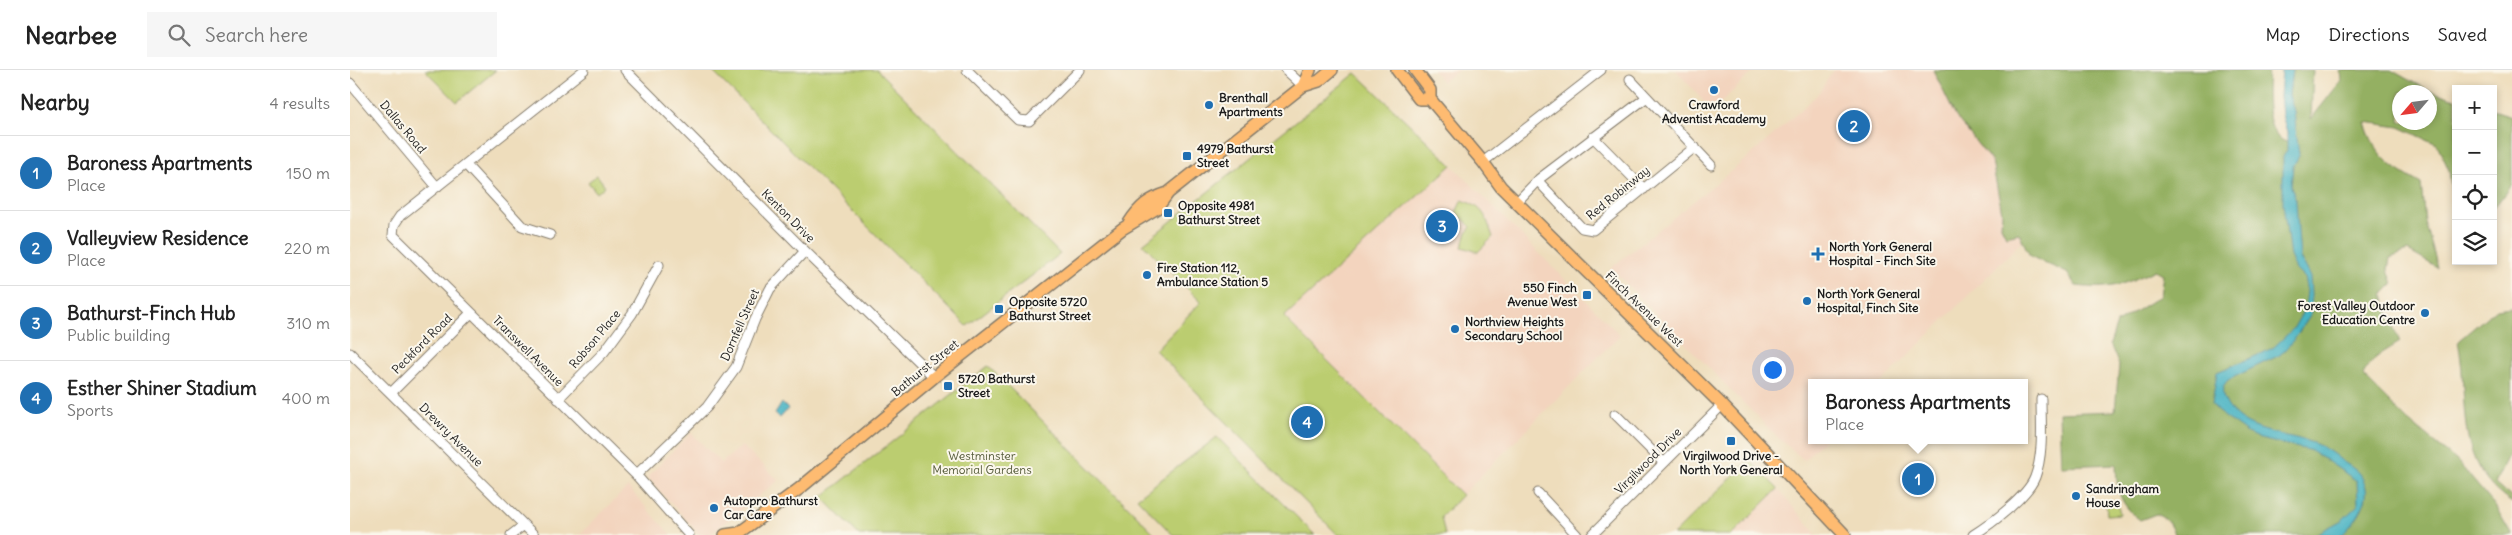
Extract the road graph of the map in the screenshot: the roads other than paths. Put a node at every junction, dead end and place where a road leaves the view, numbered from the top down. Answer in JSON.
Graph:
{"nodes":[{"id":1,"x":584,"y":70,"type":"edge"},
{"id":2,"x":625,"y":70,"type":"edge"},
{"id":3,"x":966,"y":70,"type":"edge"},
{"id":4,"x":1080,"y":70,"type":"edge"},
{"id":5,"x":1286,"y":70,"type":"edge"},
{"id":6,"x":1310,"y":70,"type":"edge"},
{"id":7,"x":1332,"y":70,"type":"edge"},
{"id":8,"x":1397,"y":70,"type":"edge"},
{"id":9,"x":1415,"y":70,"type":"edge"},
{"id":10,"x":1601,"y":70,"type":"edge"},
{"id":11,"x":1630,"y":79,"type":"dead end"},
{"id":12,"x":350,"y":83,"type":"edge"},
{"id":13,"x":1303,"y":86,"type":"junction"},
{"id":14,"x":1647,"y":97,"type":"junction"},
{"id":15,"x":1430,"y":99,"type":"junction"},
{"id":16,"x":1593,"y":137,"type":"junction"},
{"id":17,"x":1695,"y":147,"type":"junction"},
{"id":18,"x":1484,"y":162,"type":"junction"},
{"id":19,"x":466,"y":165,"type":"junction"},
{"id":20,"x":1710,"y":165,"type":"dead end"},
{"id":21,"x":1538,"y":181,"type":"junction"},
{"id":22,"x":437,"y":187,"type":"junction"},
{"id":23,"x":1644,"y":189,"type":"junction"},
{"id":24,"x":1516,"y":203,"type":"junction"},
{"id":25,"x":550,"y":235,"type":"dead end"},
{"id":26,"x":805,"y":251,"type":"junction"},
{"id":27,"x":659,"y":265,"type":"dead end"},
{"id":28,"x":471,"y":313,"type":"junction"},
{"id":29,"x":350,"y":353,"type":"edge"},
{"id":30,"x":934,"y":377,"type":"junction"},
{"id":31,"x":391,"y":393,"type":"junction"},
{"id":32,"x":558,"y":399,"type":"junction"},
{"id":33,"x":2041,"y":399,"type":"dead end"},
{"id":34,"x":1722,"y":405,"type":"junction"},
{"id":35,"x":1615,"y":414,"type":"dead end"},
{"id":36,"x":1664,"y":463,"type":"junction"},
{"id":37,"x":636,"y":475,"type":"junction"},
{"id":38,"x":1538,"y":493,"type":"dead end"},
{"id":39,"x":524,"y":525,"type":"junction"},
{"id":40,"x":738,"y":534,"type":"edge"},
{"id":41,"x":511,"y":535,"type":"edge"},
{"id":42,"x":534,"y":535,"type":"edge"},
{"id":43,"x":689,"y":535,"type":"edge"},
{"id":44,"x":725,"y":535,"type":"edge"},
{"id":45,"x":1578,"y":535,"type":"edge"},
{"id":46,"x":1592,"y":535,"type":"edge"},
{"id":47,"x":1845,"y":535,"type":"edge"},
{"id":48,"x":1973,"y":535,"type":"edge"}],
"edges":[{"from":1,"to":19,"type":"street"},
{"from":2,"to":26,"type":"street","name":"Kenton Drive"},
{"from":3,"to":4,"type":"street"},
{"from":5,"to":13,"type":"street"},
{"from":6,"to":13,"type":"main road","name":"Bathurst Street"},
{"from":7,"to":13,"type":"main road","name":"Bathurst Street"},
{"from":8,"to":15,"type":"main road","name":"Finch Avenue West"},
{"from":9,"to":15,"type":"main road","name":"Finch Avenue West"},
{"from":10,"to":18,"type":"street"},
{"from":11,"to":14,"type":"street"},
{"from":12,"to":22,"type":"street","name":"Dallas Road"},
{"from":13,"to":30,"type":"main road","name":"Bathurst Street"},
{"from":14,"to":16,"type":"street"},
{"from":14,"to":17,"type":"street"},
{"from":15,"to":18,"type":"main road","name":"Finch Avenue West"},
{"from":16,"to":21,"type":"street"},
{"from":16,"to":23,"type":"street"},
{"from":17,"to":20,"type":"street"},
{"from":17,"to":23,"type":"street","name":"Red Robinway"},
{"from":18,"to":24,"type":"main road","name":"Finch Avenue West"},
{"from":19,"to":22,"type":"street"},
{"from":19,"to":25,"type":"street"},
{"from":21,"to":23,"type":"street","name":"Red Robinway"},
{"from":21,"to":24,"type":"street"},
{"from":22,"to":28,"type":"street","name":"Transwell Avenue"},
{"from":24,"to":34,"type":"main road","name":"Finch Avenue West"},
{"from":26,"to":30,"type":"street","name":"Kenton Drive"},
{"from":26,"to":37,"type":"street","name":"Dornfell Street"},
{"from":27,"to":32,"type":"street","name":"Robson Place"},
{"from":28,"to":31,"type":"street","name":"Peckford Road"},
{"from":28,"to":32,"type":"street","name":"Transwell Avenue"},
{"from":29,"to":31,"type":"street","name":"Drewry Avenue"},
{"from":30,"to":40,"type":"main road","name":"Bathurst Street"},
{"from":31,"to":39,"type":"street","name":"Drewry Avenue"},
{"from":32,"to":37,"type":"street","name":"Transwell Avenue"},
{"from":33,"to":48,"type":"street"},
{"from":34,"to":36,"type":"street","name":"Virgilwood Drive"},
{"from":34,"to":47,"type":"main road","name":"Finch Avenue West"},
{"from":35,"to":36,"type":"street"},
{"from":36,"to":46,"type":"street","name":"Virgilwood Drive"},
{"from":37,"to":43,"type":"street","name":"Transwell Avenue"},
{"from":38,"to":45,"type":"street"},
{"from":39,"to":41,"type":"street"},
{"from":39,"to":42,"type":"street","name":"Drewry Avenue"},
{"from":40,"to":44,"type":"main road","name":"Bathurst Street"}]}
